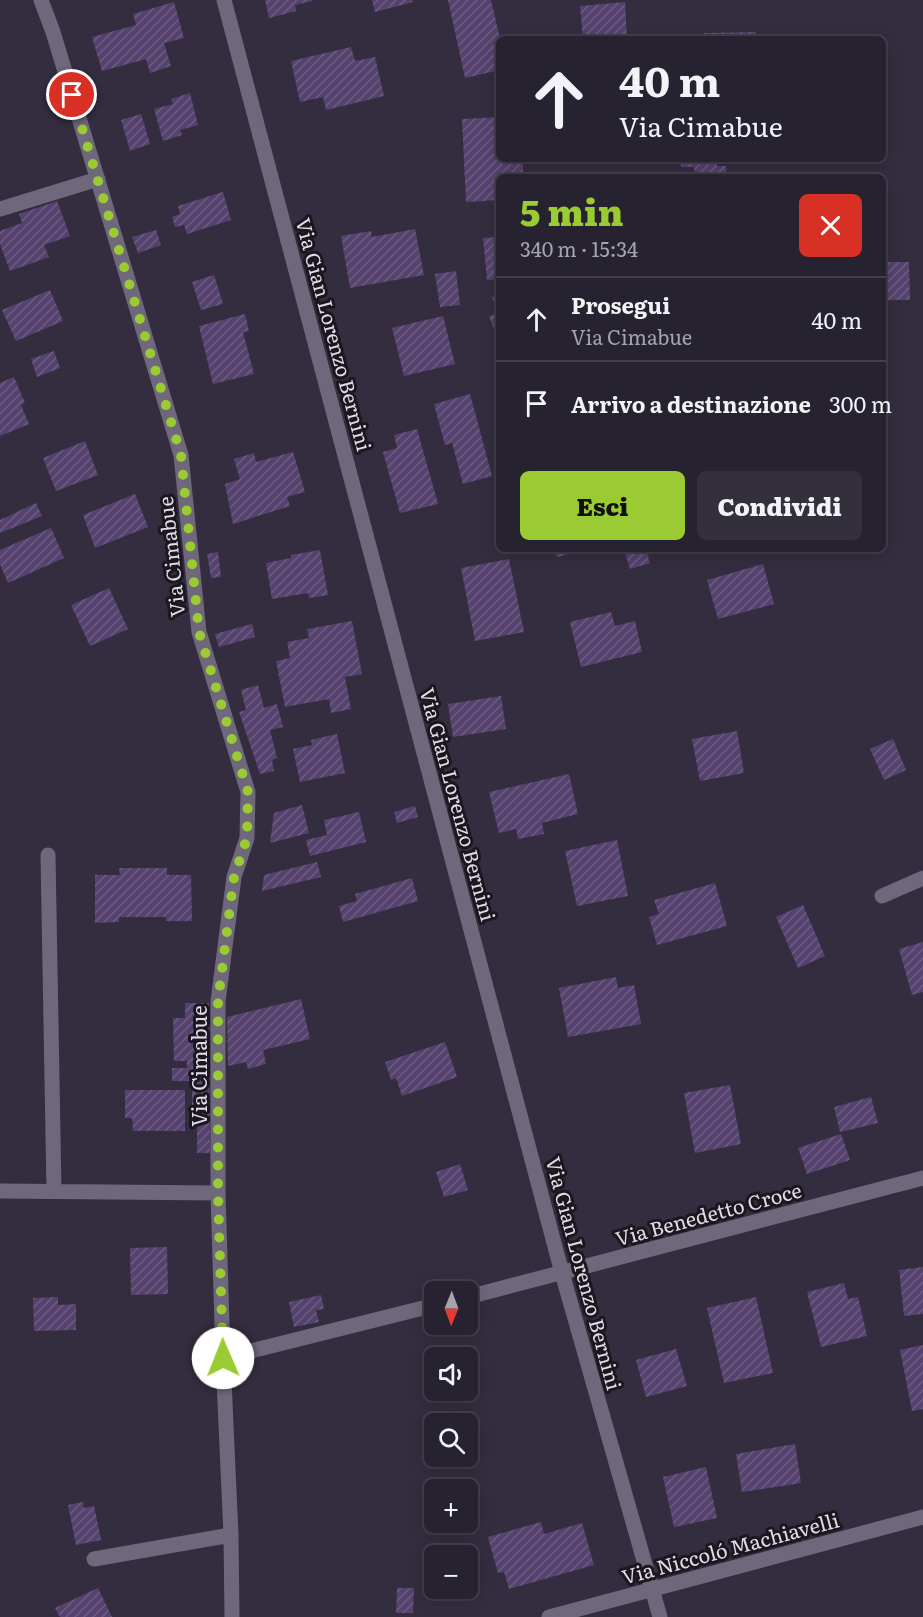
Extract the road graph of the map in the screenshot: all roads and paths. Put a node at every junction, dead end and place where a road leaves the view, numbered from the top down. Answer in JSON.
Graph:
{"nodes":[{"id":1,"x":41,"y":0,"type":"edge"},
{"id":2,"x":224,"y":0,"type":"edge"},
{"id":3,"x":98,"y":179,"type":"junction"},
{"id":4,"x":0,"y":209,"type":"edge"},
{"id":5,"x":48,"y":855,"type":"dead end"},
{"id":6,"x":923,"y":878,"type":"edge"},
{"id":7,"x":882,"y":896,"type":"dead end"},
{"id":8,"x":923,"y":1178,"type":"edge"},
{"id":9,"x":0,"y":1191,"type":"edge"},
{"id":10,"x":54,"y":1191,"type":"junction"},
{"id":11,"x":218,"y":1193,"type":"junction"},
{"id":12,"x":562,"y":1273,"type":"junction"},
{"id":13,"x":478,"y":1294,"type":"edge"},
{"id":14,"x":424,"y":1308,"type":"edge"},
{"id":15,"x":223,"y":1358,"type":"junction"},
{"id":16,"x":923,"y":1517,"type":"edge"},
{"id":17,"x":231,"y":1535,"type":"junction"},
{"id":18,"x":94,"y":1559,"type":"dead end"},
{"id":19,"x":653,"y":1589,"type":"junction"},
{"id":20,"x":232,"y":1617,"type":"edge"},
{"id":21,"x":549,"y":1617,"type":"edge"},
{"id":22,"x":660,"y":1617,"type":"edge"}],
"edges":[{"from":1,"to":3,"type":"street","name":"Via Cimabue"},
{"from":2,"to":12,"type":"street","name":"Via Gian Lorenzo Bernini"},
{"from":3,"to":4,"type":"street"},
{"from":3,"to":11,"type":"street","name":"Via Cimabue"},
{"from":5,"to":10,"type":"street"},
{"from":6,"to":7,"type":"street"},
{"from":8,"to":12,"type":"street","name":"Via Benedetto Croce"},
{"from":9,"to":10,"type":"street"},
{"from":10,"to":11,"type":"street"},
{"from":11,"to":15,"type":"street"},
{"from":12,"to":13,"type":"street","name":"Via Benedetto Croce"},
{"from":12,"to":19,"type":"street","name":"Via Gian Lorenzo Bernini"},
{"from":14,"to":15,"type":"street"},
{"from":15,"to":17,"type":"street"},
{"from":16,"to":19,"type":"street","name":"Via Niccoló Machiavelli"},
{"from":17,"to":18,"type":"street"},
{"from":17,"to":20,"type":"street"},
{"from":19,"to":21,"type":"street","name":"Via Niccoló Machiavelli"},
{"from":19,"to":22,"type":"street","name":"Via Gian Lorenzo Bernini"}]}
